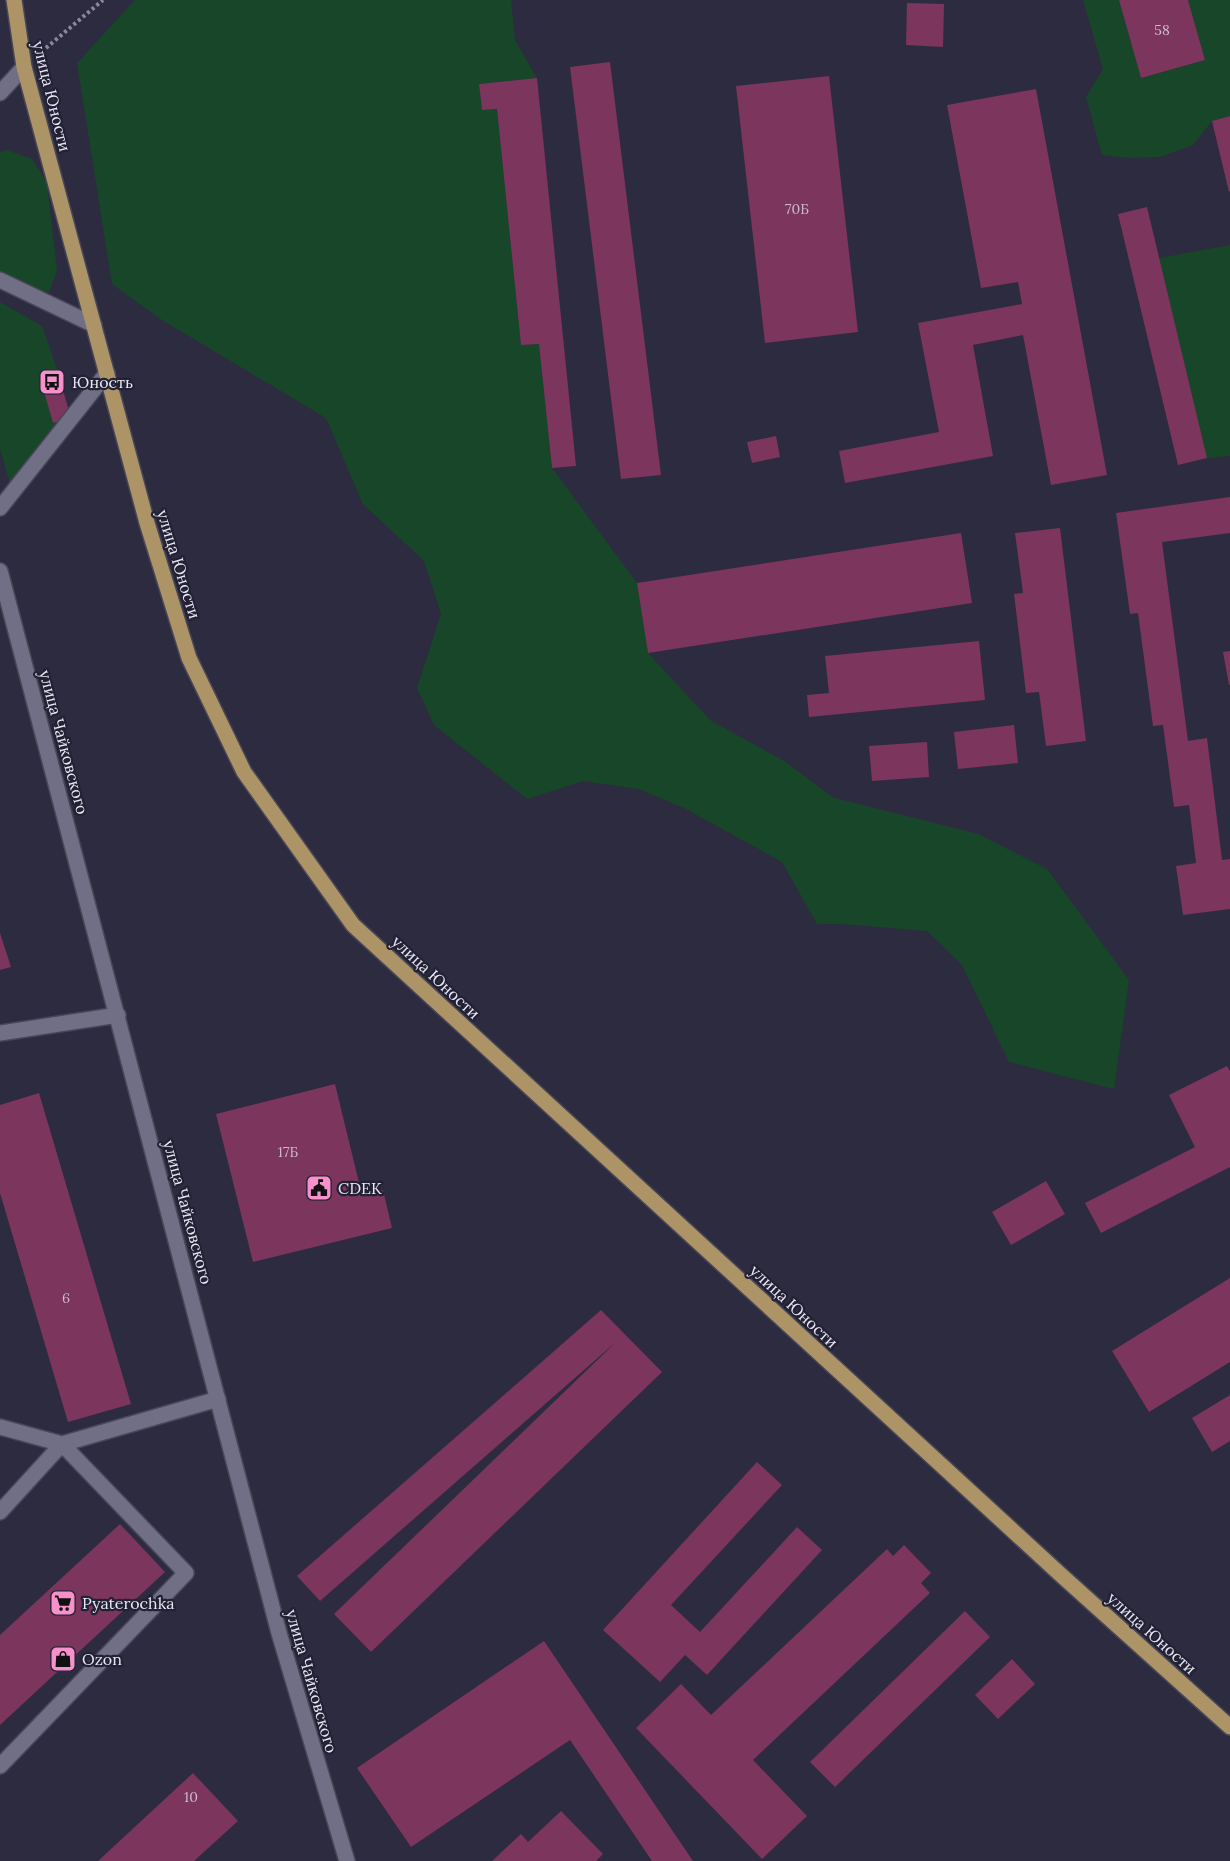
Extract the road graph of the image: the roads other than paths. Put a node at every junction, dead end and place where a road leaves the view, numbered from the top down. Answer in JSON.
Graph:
{"nodes":[{"id":1,"x":14,"y":0,"type":"edge"},
{"id":2,"x":24,"y":67,"type":"junction"},
{"id":3,"x":0,"y":93,"type":"edge"},
{"id":4,"x":0,"y":280,"type":"edge"},
{"id":5,"x":94,"y":325,"type":"junction"},
{"id":6,"x":107,"y":373,"type":"junction"},
{"id":7,"x":0,"y":508,"type":"edge"},
{"id":8,"x":0,"y":571,"type":"edge"},
{"id":9,"x":118,"y":1015,"type":"junction"},
{"id":10,"x":0,"y":1033,"type":"edge"},
{"id":11,"x":218,"y":1399,"type":"junction"},
{"id":12,"x":0,"y":1427,"type":"edge"},
{"id":13,"x":62,"y":1444,"type":"junction"},
{"id":14,"x":0,"y":1512,"type":"edge"},
{"id":15,"x":1230,"y":1727,"type":"edge"},
{"id":16,"x":0,"y":1766,"type":"edge"},
{"id":17,"x":346,"y":1861,"type":"edge"}],
"edges":[{"from":1,"to":2,"type":"main road","name":"улица Юности"},
{"from":2,"to":3,"type":"street"},
{"from":2,"to":5,"type":"main road","name":"улица Юности"},
{"from":4,"to":5,"type":"street"},
{"from":5,"to":6,"type":"main road","name":"улица Юности"},
{"from":6,"to":7,"type":"street"},
{"from":6,"to":15,"type":"main road","name":"улица Юности"},
{"from":8,"to":9,"type":"street","name":"улица Чайковского"},
{"from":9,"to":10,"type":"street"},
{"from":9,"to":11,"type":"street","name":"улица Чайковского"},
{"from":11,"to":13,"type":"street"},
{"from":11,"to":17,"type":"street","name":"улица Чайковского"},
{"from":12,"to":13,"type":"street"},
{"from":13,"to":14,"type":"street"},
{"from":13,"to":16,"type":"street"}]}
